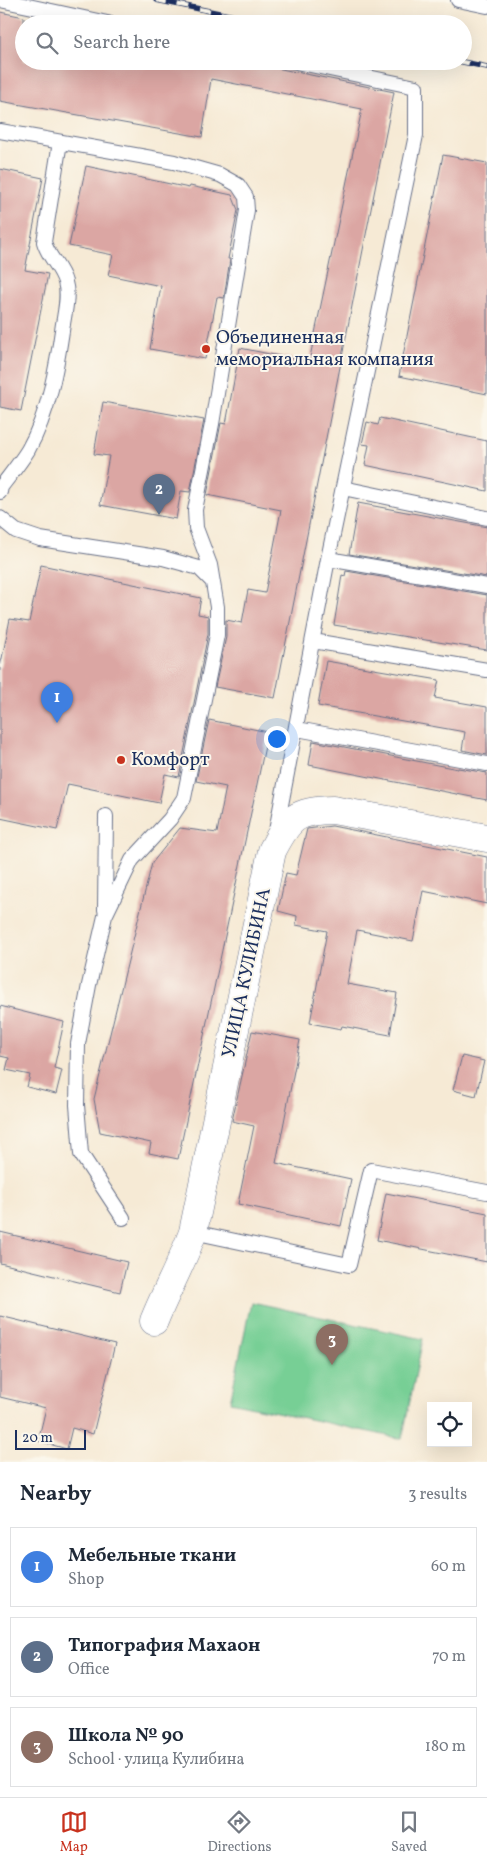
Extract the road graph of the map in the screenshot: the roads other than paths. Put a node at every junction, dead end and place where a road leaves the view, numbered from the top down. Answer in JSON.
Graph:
{"nodes":[{"id":1,"x":0,"y":0,"type":"edge"},
{"id":2,"x":458,"y":0,"type":"edge"},
{"id":3,"x":487,"y":6,"type":"edge"},
{"id":4,"x":70,"y":15,"type":"edge"},
{"id":5,"x":335,"y":70,"type":"edge"},
{"id":6,"x":0,"y":131,"type":"edge"},
{"id":7,"x":60,"y":142,"type":"junction"},
{"id":8,"x":343,"y":488,"type":"junction"},
{"id":9,"x":0,"y":492,"type":"edge"},
{"id":10,"x":0,"y":518,"type":"edge"},
{"id":11,"x":487,"y":518,"type":"edge"},
{"id":12,"x":328,"y":559,"type":"junction"},
{"id":13,"x":213,"y":582,"type":"junction"},
{"id":14,"x":487,"y":586,"type":"edge"},
{"id":15,"x":313,"y":641,"type":"junction"},
{"id":16,"x":487,"y":670,"type":"edge"},
{"id":17,"x":297,"y":729,"type":"junction"},
{"id":18,"x":487,"y":764,"type":"edge"},
{"id":19,"x":106,"y":816,"type":"dead end"},
{"id":20,"x":487,"y":838,"type":"edge"},
{"id":21,"x":272,"y":851,"type":"junction"},
{"id":22,"x":105,"y":916,"type":"junction"},
{"id":23,"x":487,"y":1192,"type":"edge"},
{"id":24,"x":123,"y":1218,"type":"dead end"},
{"id":25,"x":193,"y":1232,"type":"junction"},
{"id":26,"x":154,"y":1321,"type":"dead end"}],
"edges":[{"from":1,"to":4,"type":"lane"},
{"from":2,"to":3,"type":"lane"},
{"from":5,"to":8,"type":"lane"},
{"from":6,"to":7,"type":"lane"},
{"from":7,"to":9,"type":"lane"},
{"from":7,"to":13,"type":"lane"},
{"from":8,"to":11,"type":"lane"},
{"from":8,"to":12,"type":"lane"},
{"from":10,"to":13,"type":"lane"},
{"from":12,"to":14,"type":"lane"},
{"from":12,"to":15,"type":"lane"},
{"from":13,"to":22,"type":"lane"},
{"from":15,"to":16,"type":"lane"},
{"from":15,"to":17,"type":"lane"},
{"from":17,"to":18,"type":"lane"},
{"from":17,"to":21,"type":"lane"},
{"from":19,"to":22,"type":"lane"},
{"from":20,"to":21,"type":"street","name":"УЛИЦА КУЛИБИНА"},
{"from":21,"to":25,"type":"street","name":"УЛИЦА КУЛИБИНА"},
{"from":22,"to":24,"type":"lane"},
{"from":23,"to":25,"type":"lane"},
{"from":25,"to":26,"type":"street","name":"УЛИЦА КУЛИБИНА"}]}
